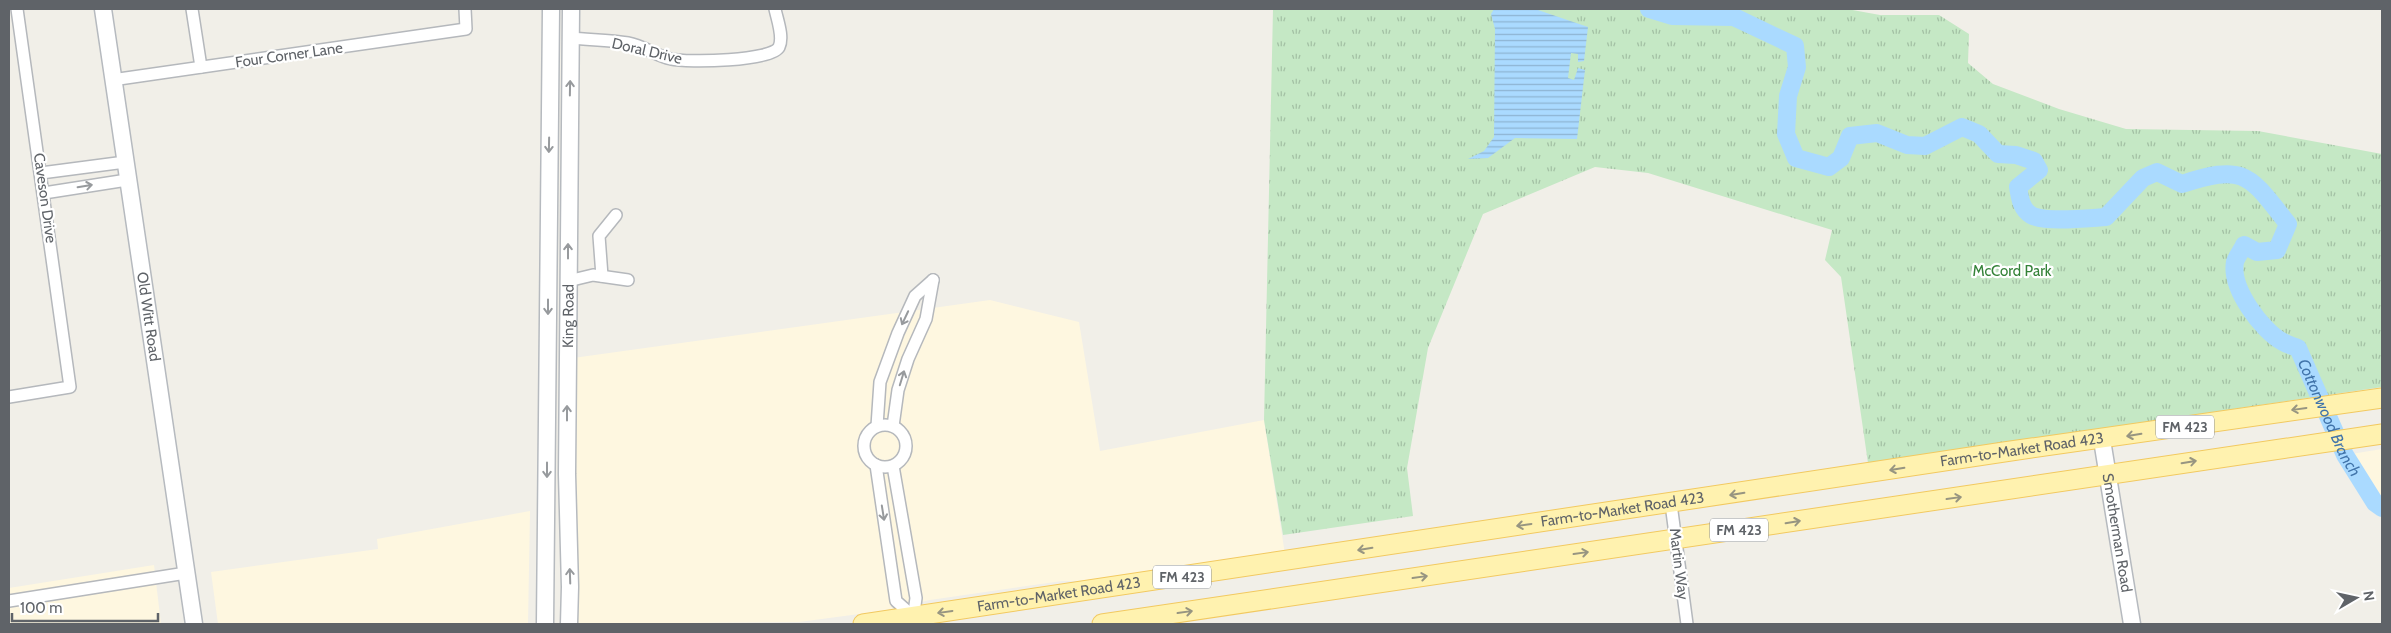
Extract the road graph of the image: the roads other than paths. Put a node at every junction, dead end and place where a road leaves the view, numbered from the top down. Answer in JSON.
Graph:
{"nodes":[{"id":1,"x":17,"y":9,"type":"edge"},
{"id":2,"x":103,"y":9,"type":"edge"},
{"id":3,"x":192,"y":9,"type":"edge"},
{"id":4,"x":465,"y":9,"type":"edge"},
{"id":5,"x":551,"y":9,"type":"edge"},
{"id":6,"x":571,"y":9,"type":"edge"},
{"id":7,"x":776,"y":9,"type":"edge"},
{"id":8,"x":551,"y":38,"type":"junction"},
{"id":9,"x":571,"y":38,"type":"junction"},
{"id":10,"x":201,"y":67,"type":"junction"},
{"id":11,"x":112,"y":80,"type":"junction"},
{"id":12,"x":124,"y":162,"type":"junction"},
{"id":13,"x":41,"y":174,"type":"junction"},
{"id":14,"x":127,"y":180,"type":"junction"},
{"id":15,"x":44,"y":193,"type":"junction"},
{"id":16,"x":616,"y":215,"type":"dead end"},
{"id":17,"x":602,"y":276,"type":"junction"},
{"id":18,"x":628,"y":280,"type":"dead end"},
{"id":19,"x":568,"y":281,"type":"junction"},
{"id":20,"x":548,"y":282,"type":"junction"},
{"id":21,"x":9,"y":397,"type":"edge"},
{"id":22,"x":2382,"y":398,"type":"edge"},
{"id":23,"x":877,"y":426,"type":"junction"},
{"id":24,"x":893,"y":426,"type":"junction"},
{"id":25,"x":2382,"y":434,"type":"edge"},
{"id":26,"x":2102,"y":440,"type":"junction"},
{"id":27,"x":876,"y":465,"type":"junction"},
{"id":28,"x":893,"y":466,"type":"junction"},
{"id":29,"x":2107,"y":475,"type":"junction"},
{"id":30,"x":1671,"y":504,"type":"junction"},
{"id":31,"x":568,"y":521,"type":"junction"},
{"id":32,"x":548,"y":522,"type":"junction"},
{"id":33,"x":1676,"y":539,"type":"junction"},
{"id":34,"x":186,"y":573,"type":"junction"},
{"id":35,"x":9,"y":601,"type":"edge"},
{"id":36,"x":913,"y":620,"type":"edge"},
{"id":37,"x":194,"y":624,"type":"edge"},
{"id":38,"x":545,"y":624,"type":"edge"},
{"id":39,"x":569,"y":624,"type":"edge"},
{"id":40,"x":863,"y":624,"type":"edge"},
{"id":41,"x":1102,"y":624,"type":"edge"},
{"id":42,"x":1687,"y":624,"type":"edge"},
{"id":43,"x":2132,"y":624,"type":"edge"}],
"edges":[{"from":1,"to":13,"type":"street","name":"Caveson Drive"},
{"from":2,"to":11,"type":"street","name":"Old Witt Road"},
{"from":3,"to":10,"type":"street"},
{"from":4,"to":10,"type":"street","name":"Four Corner Lane"},
{"from":5,"to":8,"type":"street","name":"King Road"},
{"from":6,"to":9,"type":"street","name":"King Road"},
{"from":7,"to":9,"type":"street","name":"Doral Drive"},
{"from":8,"to":9,"type":"street"},
{"from":8,"to":20,"type":"street","name":"King Road","one_way":true},
{"from":19,"to":9,"type":"street","name":"King Road","one_way":true},
{"from":10,"to":11,"type":"street","name":"Four Corner Lane"},
{"from":11,"to":12,"type":"street","name":"Old Witt Road"},
{"from":12,"to":13,"type":"street"},
{"from":12,"to":14,"type":"street","name":"Old Witt Road"},
{"from":13,"to":15,"type":"street","name":"Caveson Drive"},
{"from":15,"to":14,"type":"street","one_way":true},
{"from":14,"to":34,"type":"street","name":"Old Witt Road"},
{"from":15,"to":21,"type":"street","name":"Caveson Drive"},
{"from":16,"to":17,"type":"street"},
{"from":17,"to":18,"type":"street"},
{"from":17,"to":19,"type":"street"},
{"from":19,"to":20,"type":"street"},
{"from":31,"to":19,"type":"street","name":"King Road","one_way":true},
{"from":20,"to":32,"type":"street","name":"King Road","one_way":true},
{"from":22,"to":26,"type":"main road","name":"Farm-to-Market Road 423","number":"FM 423","one_way":true},
{"from":23,"to":24,"type":"street"},
{"from":24,"to":23,"type":"street","one_way":true},
{"from":23,"to":27,"type":"street"},
{"from":24,"to":28,"type":"street"},
{"from":29,"to":25,"type":"main road","number":"FM 423","one_way":true},
{"from":26,"to":29,"type":"street","name":"Smotherman Road"},
{"from":26,"to":30,"type":"main road","name":"Farm-to-Market Road 423","number":"FM 423","one_way":true},
{"from":27,"to":28,"type":"street"},
{"from":27,"to":36,"type":"street","one_way":true},
{"from":28,"to":36,"type":"street"},
{"from":33,"to":29,"type":"main road","number":"FM 423","one_way":true},
{"from":29,"to":43,"type":"street","name":"Smotherman Road"},
{"from":30,"to":33,"type":"street","name":"Martin Way"},
{"from":30,"to":36,"type":"main road","name":"Farm-to-Market Road 423","number":"FM 423","one_way":true},
{"from":31,"to":32,"type":"street"},
{"from":39,"to":31,"type":"street","name":"King Road","one_way":true},
{"from":32,"to":38,"type":"street","name":"King Road"},
{"from":41,"to":33,"type":"main road","number":"FM 423","one_way":true},
{"from":33,"to":42,"type":"street","name":"Martin Way"},
{"from":34,"to":35,"type":"street"},
{"from":34,"to":37,"type":"street","name":"Old Witt Road"},
{"from":36,"to":40,"type":"main road","name":"Farm-to-Market Road 423","number":"FM 423"}]}
